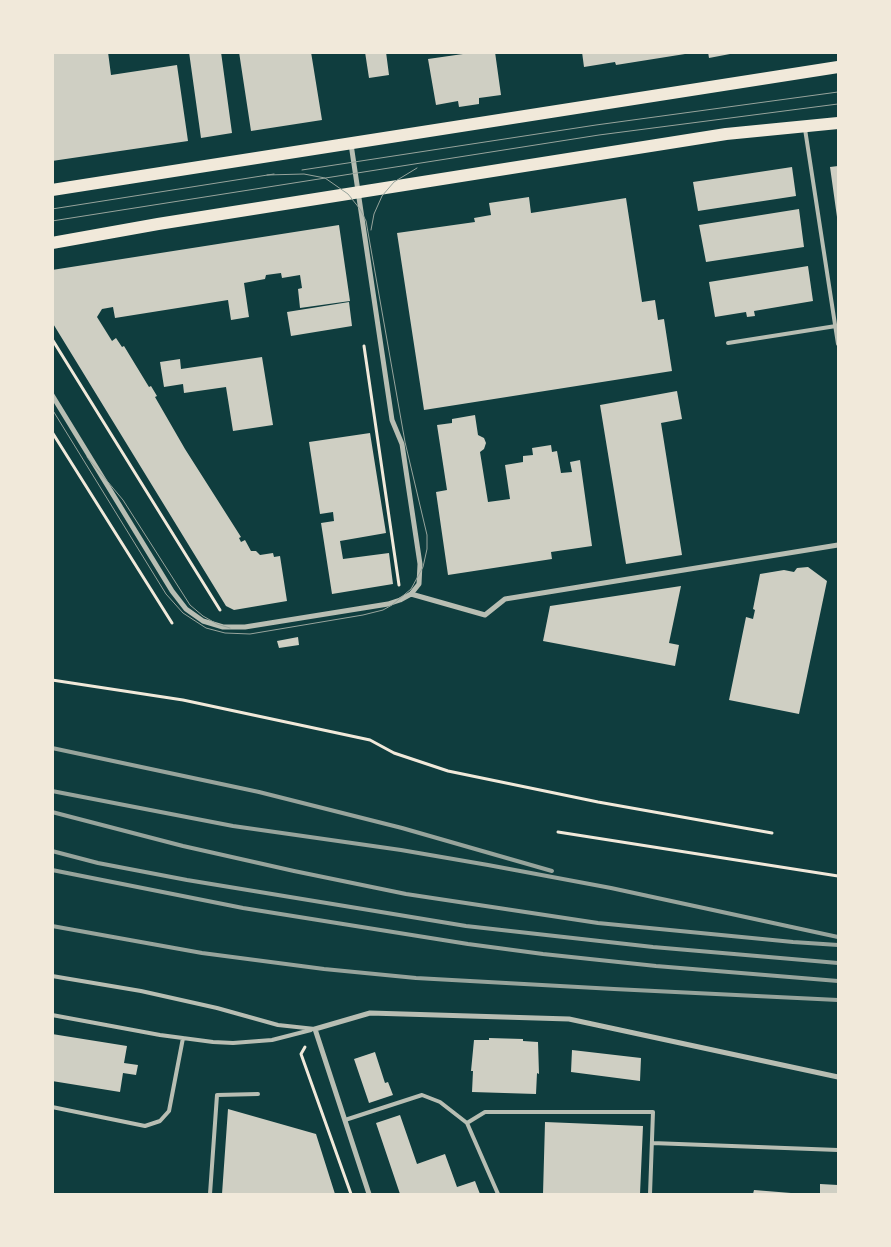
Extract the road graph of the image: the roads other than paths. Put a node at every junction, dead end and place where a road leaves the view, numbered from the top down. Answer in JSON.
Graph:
{"nodes":[{"id":1,"x":838,"y":67,"type":"edge"},
{"id":2,"x":838,"y":123,"type":"edge"},
{"id":3,"x":804,"y":126,"type":"junction"},
{"id":4,"x":351,"y":144,"type":"junction"},
{"id":5,"x":52,"y":190,"type":"edge"},
{"id":6,"x":358,"y":192,"type":"junction"},
{"id":7,"x":52,"y":243,"type":"edge"},
{"id":8,"x":836,"y":326,"type":"junction"},
{"id":9,"x":728,"y":343,"type":"dead end"},
{"id":10,"x":838,"y":344,"type":"edge"},
{"id":11,"x":52,"y":395,"type":"edge"},
{"id":12,"x":838,"y":545,"type":"edge"},
{"id":13,"x":411,"y":594,"type":"junction"},
{"id":14,"x":52,"y":976,"type":"edge"},
{"id":15,"x":52,"y":1015,"type":"edge"},
{"id":16,"x":315,"y":1029,"type":"junction"},
{"id":17,"x":183,"y":1038,"type":"junction"},
{"id":18,"x":838,"y":1077,"type":"edge"},
{"id":19,"x":258,"y":1094,"type":"dead end"},
{"id":20,"x":52,"y":1107,"type":"edge"},
{"id":21,"x":345,"y":1120,"type":"junction"},
{"id":22,"x":467,"y":1123,"type":"junction"},
{"id":23,"x":652,"y":1142,"type":"junction"},
{"id":24,"x":838,"y":1150,"type":"edge"},
{"id":25,"x":210,"y":1194,"type":"edge"},
{"id":26,"x":369,"y":1194,"type":"edge"},
{"id":27,"x":498,"y":1194,"type":"edge"},
{"id":28,"x":650,"y":1194,"type":"edge"}],
"edges":[{"from":1,"to":4,"type":"main road"},
{"from":2,"to":3,"type":"main road"},
{"from":3,"to":6,"type":"main road"},
{"from":3,"to":8,"type":"lane"},
{"from":4,"to":5,"type":"main road"},
{"from":4,"to":6,"type":"street"},
{"from":6,"to":7,"type":"main road"},
{"from":6,"to":13,"type":"street"},
{"from":8,"to":9,"type":"lane"},
{"from":8,"to":10,"type":"lane"},
{"from":11,"to":13,"type":"street"},
{"from":12,"to":13,"type":"street"},
{"from":14,"to":16,"type":"lane"},
{"from":15,"to":17,"type":"lane"},
{"from":16,"to":17,"type":"lane"},
{"from":16,"to":18,"type":"street"},
{"from":16,"to":21,"type":"street"},
{"from":17,"to":20,"type":"lane"},
{"from":19,"to":25,"type":"lane"},
{"from":21,"to":22,"type":"lane"},
{"from":21,"to":26,"type":"street"},
{"from":22,"to":23,"type":"lane"},
{"from":22,"to":27,"type":"lane"},
{"from":23,"to":24,"type":"lane"},
{"from":23,"to":28,"type":"lane"}]}
